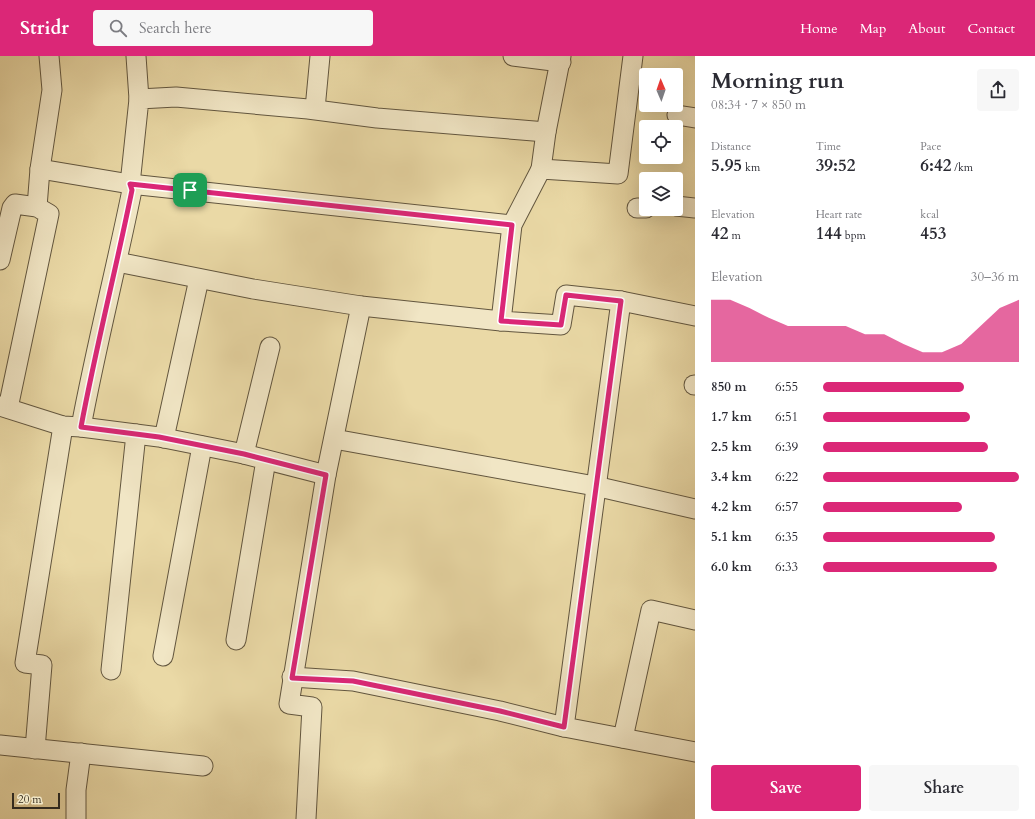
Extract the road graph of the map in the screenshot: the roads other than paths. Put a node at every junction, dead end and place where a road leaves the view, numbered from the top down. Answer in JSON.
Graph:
{"nodes":[{"id":1,"x":49,"y":56,"type":"edge"},
{"id":2,"x":136,"y":56,"type":"edge"},
{"id":3,"x":320,"y":56,"type":"edge"},
{"id":4,"x":513,"y":56,"type":"edge"},
{"id":5,"x":633,"y":56,"type":"edge"},
{"id":6,"x":561,"y":59,"type":"edge"},
{"id":7,"x":139,"y":99,"type":"junction"},
{"id":8,"x":315,"y":109,"type":"junction"},
{"id":9,"x":546,"y":132,"type":"junction"},
{"id":10,"x":40,"y":169,"type":"junction"},
{"id":11,"x":541,"y":169,"type":"junction"},
{"id":12,"x":130,"y":184,"type":"junction"},
{"id":13,"x":683,"y":207,"type":"edge"},
{"id":14,"x":37,"y":208,"type":"junction"},
{"id":15,"x":695,"y":208,"type":"edge"},
{"id":16,"x":512,"y":225,"type":"junction"},
{"id":17,"x":0,"y":260,"type":"edge"},
{"id":18,"x":117,"y":262,"type":"junction"},
{"id":19,"x":199,"y":279,"type":"junction"},
{"id":20,"x":621,"y":301,"type":"junction"},
{"id":21,"x":361,"y":306,"type":"junction"},
{"id":22,"x":695,"y":316,"type":"edge"},
{"id":23,"x":501,"y":321,"type":"junction"},
{"id":24,"x":270,"y":347,"type":"dead end"},
{"id":25,"x":4,"y":407,"type":"edge"},
{"id":26,"x":72,"y":426,"type":"junction"},
{"id":27,"x":136,"y":434,"type":"junction"},
{"id":28,"x":164,"y":438,"type":"junction"},
{"id":29,"x":334,"y":439,"type":"junction"},
{"id":30,"x":202,"y":446,"type":"junction"},
{"id":31,"x":244,"y":454,"type":"junction"},
{"id":32,"x":266,"y":460,"type":"junction"},
{"id":33,"x":326,"y":475,"type":"junction"},
{"id":34,"x":595,"y":486,"type":"junction"},
{"id":35,"x":695,"y":509,"type":"edge"},
{"id":36,"x":695,"y":620,"type":"edge"},
{"id":37,"x":236,"y":640,"type":"dead end"},
{"id":38,"x":163,"y":656,"type":"dead end"},
{"id":39,"x":111,"y":670,"type":"dead end"},
{"id":40,"x":292,"y":678,"type":"junction"},
{"id":41,"x":564,"y":727,"type":"junction"},
{"id":42,"x":623,"y":738,"type":"junction"},
{"id":43,"x":0,"y":745,"type":"edge"},
{"id":44,"x":35,"y":748,"type":"junction"},
{"id":45,"x":695,"y":752,"type":"edge"},
{"id":46,"x":81,"y":753,"type":"junction"},
{"id":47,"x":203,"y":766,"type":"dead end"},
{"id":48,"x":76,"y":819,"type":"edge"},
{"id":49,"x":306,"y":819,"type":"edge"}],
"edges":[{"from":1,"to":10,"type":"street"},
{"from":2,"to":7,"type":"street"},
{"from":3,"to":8,"type":"street"},
{"from":4,"to":6,"type":"street"},
{"from":5,"to":11,"type":"street"},
{"from":6,"to":9,"type":"street"},
{"from":7,"to":8,"type":"street"},
{"from":7,"to":12,"type":"street"},
{"from":8,"to":9,"type":"street"},
{"from":9,"to":11,"type":"street"},
{"from":10,"to":12,"type":"street"},
{"from":10,"to":14,"type":"street"},
{"from":11,"to":16,"type":"street"},
{"from":12,"to":16,"type":"street"},
{"from":12,"to":18,"type":"street"},
{"from":13,"to":15,"type":"street"},
{"from":14,"to":17,"type":"street"},
{"from":14,"to":25,"type":"street"},
{"from":16,"to":23,"type":"street"},
{"from":18,"to":19,"type":"street"},
{"from":18,"to":26,"type":"street"},
{"from":19,"to":21,"type":"street"},
{"from":19,"to":28,"type":"street"},
{"from":20,"to":22,"type":"street"},
{"from":20,"to":23,"type":"street"},
{"from":20,"to":34,"type":"street"},
{"from":21,"to":23,"type":"street"},
{"from":21,"to":29,"type":"street"},
{"from":24,"to":31,"type":"street"},
{"from":25,"to":26,"type":"street"},
{"from":26,"to":27,"type":"street"},
{"from":26,"to":44,"type":"street"},
{"from":27,"to":28,"type":"street"},
{"from":27,"to":39,"type":"street"},
{"from":28,"to":30,"type":"street"},
{"from":29,"to":33,"type":"street"},
{"from":29,"to":34,"type":"street"},
{"from":30,"to":31,"type":"street"},
{"from":30,"to":38,"type":"street"},
{"from":31,"to":32,"type":"street"},
{"from":32,"to":33,"type":"street"},
{"from":32,"to":37,"type":"street"},
{"from":33,"to":40,"type":"street"},
{"from":34,"to":35,"type":"street"},
{"from":34,"to":41,"type":"street"},
{"from":36,"to":42,"type":"street"},
{"from":40,"to":41,"type":"street"},
{"from":40,"to":49,"type":"street"},
{"from":41,"to":42,"type":"street"},
{"from":42,"to":45,"type":"street"},
{"from":43,"to":44,"type":"street"},
{"from":44,"to":46,"type":"street"},
{"from":46,"to":47,"type":"street"},
{"from":46,"to":48,"type":"street"}]}
